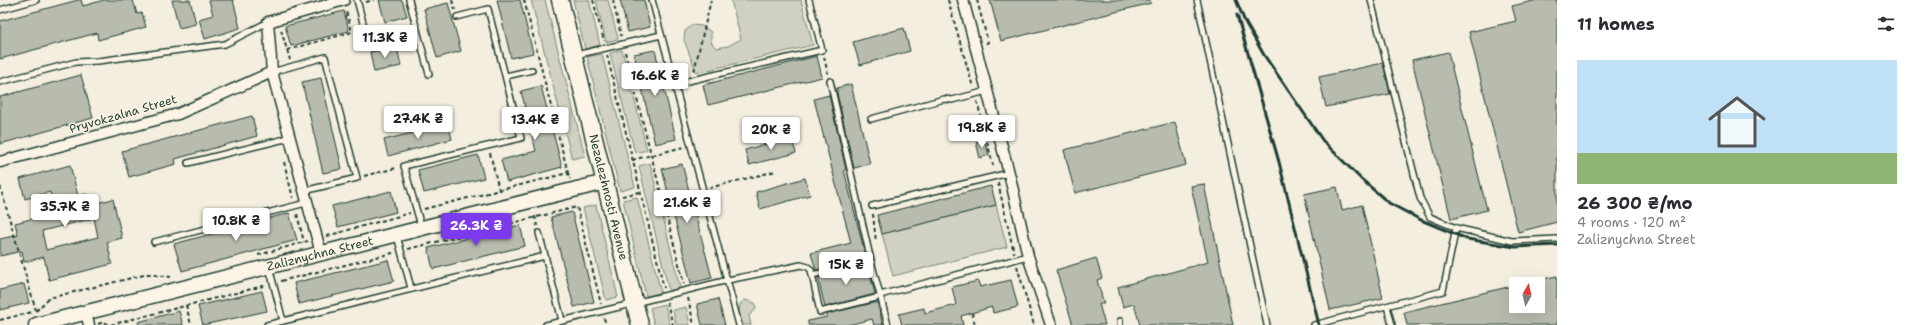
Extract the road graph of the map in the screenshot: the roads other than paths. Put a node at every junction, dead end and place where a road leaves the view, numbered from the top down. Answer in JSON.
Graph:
{"nodes":[{"id":1,"x":36,"y":0,"type":"edge"},
{"id":2,"x":357,"y":0,"type":"edge"},
{"id":3,"x":409,"y":0,"type":"edge"},
{"id":4,"x":560,"y":0,"type":"edge"},
{"id":5,"x":652,"y":0,"type":"edge"},
{"id":6,"x":809,"y":0,"type":"edge"},
{"id":7,"x":963,"y":0,"type":"edge"},
{"id":8,"x":1197,"y":0,"type":"edge"},
{"id":9,"x":1371,"y":0,"type":"edge"},
{"id":10,"x":337,"y":1,"type":"edge"},
{"id":11,"x":0,"y":10,"type":"edge"},
{"id":12,"x":457,"y":17,"type":"dead end"},
{"id":13,"x":268,"y":22,"type":"junction"},
{"id":14,"x":366,"y":34,"type":"dead end"},
{"id":15,"x":661,"y":34,"type":"junction"},
{"id":16,"x":574,"y":55,"type":"junction"},
{"id":17,"x":532,"y":70,"type":"dead end"},
{"id":18,"x":272,"y":72,"type":"junction"},
{"id":19,"x":429,"y":74,"type":"dead end"},
{"id":20,"x":506,"y":76,"type":"junction"},
{"id":21,"x":830,"y":81,"type":"road end"},
{"id":22,"x":0,"y":82,"type":"edge"},
{"id":23,"x":674,"y":84,"type":"junction"},
{"id":24,"x":987,"y":91,"type":"junction"},
{"id":25,"x":871,"y":119,"type":"dead end"},
{"id":26,"x":289,"y":138,"type":"junction"},
{"id":27,"x":0,"y":162,"type":"edge"},
{"id":28,"x":188,"y":163,"type":"dead end"},
{"id":29,"x":1009,"y":173,"type":"junction"},
{"id":30,"x":605,"y":182,"type":"junction"},
{"id":31,"x":303,"y":191,"type":"junction"},
{"id":32,"x":306,"y":203,"type":"junction"},
{"id":33,"x":872,"y":206,"type":"road end"},
{"id":34,"x":421,"y":227,"type":"junction"},
{"id":35,"x":1456,"y":228,"type":"junction"},
{"id":36,"x":396,"y":233,"type":"junction"},
{"id":37,"x":539,"y":233,"type":"dead end"},
{"id":38,"x":1557,"y":239,"type":"edge"},
{"id":39,"x":154,"y":242,"type":"dead end"},
{"id":40,"x":321,"y":253,"type":"junction"},
{"id":41,"x":545,"y":256,"type":"junction"},
{"id":42,"x":1028,"y":256,"type":"junction"},
{"id":43,"x":871,"y":261,"type":"junction"},
{"id":44,"x":269,"y":266,"type":"junction"},
{"id":45,"x":812,"y":275,"type":"junction"},
{"id":46,"x":728,"y":280,"type":"junction"},
{"id":47,"x":411,"y":288,"type":"junction"},
{"id":48,"x":878,"y":297,"type":"junction"},
{"id":49,"x":634,"y":302,"type":"junction"},
{"id":50,"x":1387,"y":306,"type":"junction"},
{"id":51,"x":36,"y":318,"type":"edge"},
{"id":52,"x":88,"y":318,"type":"edge"},
{"id":53,"x":562,"y":320,"type":"junction"},
{"id":54,"x":282,"y":321,"type":"junction"},
{"id":55,"x":267,"y":325,"type":"edge"},
{"id":56,"x":546,"y":325,"type":"edge"},
{"id":57,"x":640,"y":325,"type":"edge"},
{"id":58,"x":739,"y":325,"type":"edge"},
{"id":59,"x":888,"y":325,"type":"edge"},
{"id":60,"x":1051,"y":325,"type":"edge"},
{"id":61,"x":1267,"y":325,"type":"edge"},
{"id":62,"x":1314,"y":325,"type":"edge"},
{"id":63,"x":1392,"y":325,"type":"edge"}],
"edges":[{"from":1,"to":11,"type":"lane"},
{"from":2,"to":14,"type":"lane"},
{"from":3,"to":19,"type":"lane"},
{"from":4,"to":16,"type":"main road","name":"Nezalezhnosti Avenue"},
{"from":5,"to":15,"type":"lane"},
{"from":6,"to":23,"type":"lane"},
{"from":7,"to":24,"type":"street"},
{"from":8,"to":61,"type":"lane"},
{"from":9,"to":35,"type":"lane"},
{"from":10,"to":13,"type":"street"},
{"from":12,"to":20,"type":"lane"},
{"from":13,"to":18,"type":"street"},
{"from":13,"to":22,"type":"lane"},
{"from":15,"to":16,"type":"lane"},
{"from":15,"to":23,"type":"lane"},
{"from":16,"to":30,"type":"main road","name":"Nezalezhnosti Avenue"},
{"from":17,"to":20,"type":"lane"},
{"from":18,"to":26,"type":"street"},
{"from":18,"to":27,"type":"street","name":"Pryvokzalna Street"},
{"from":18,"to":31,"type":"lane"},
{"from":20,"to":34,"type":"lane"},
{"from":21,"to":43,"type":"lane"},
{"from":23,"to":46,"type":"lane"},
{"from":24,"to":25,"type":"lane"},
{"from":24,"to":29,"type":"street"},
{"from":26,"to":28,"type":"lane"},
{"from":26,"to":31,"type":"street"},
{"from":29,"to":33,"type":"lane"},
{"from":29,"to":42,"type":"street"},
{"from":30,"to":34,"type":"street","name":"Zaliznychna Street"},
{"from":30,"to":49,"type":"main road","name":"Nezalezhnosti Avenue"},
{"from":31,"to":32,"type":"street"},
{"from":32,"to":39,"type":"lane"},
{"from":32,"to":40,"type":"street"},
{"from":34,"to":36,"type":"street","name":"Zaliznychna Street"},
{"from":35,"to":38,"type":"lane"},
{"from":35,"to":50,"type":"lane"},
{"from":36,"to":40,"type":"street","name":"Zaliznychna Street"},
{"from":36,"to":47,"type":"lane"},
{"from":37,"to":41,"type":"lane"},
{"from":40,"to":44,"type":"street","name":"Zaliznychna Street"},
{"from":41,"to":47,"type":"lane"},
{"from":41,"to":53,"type":"lane"},
{"from":42,"to":48,"type":"lane"},
{"from":42,"to":60,"type":"street"},
{"from":43,"to":45,"type":"lane"},
{"from":43,"to":48,"type":"lane"},
{"from":44,"to":52,"type":"street","name":"Zaliznychna Street"},
{"from":44,"to":54,"type":"lane"},
{"from":45,"to":46,"type":"lane"},
{"from":45,"to":48,"type":"lane"},
{"from":46,"to":49,"type":"lane"},
{"from":46,"to":58,"type":"lane"},
{"from":47,"to":54,"type":"lane"},
{"from":48,"to":59,"type":"lane"},
{"from":49,"to":53,"type":"lane"},
{"from":49,"to":57,"type":"main road","name":"Nezalezhnosti Avenue"},
{"from":50,"to":62,"type":"lane"},
{"from":50,"to":63,"type":"lane"},
{"from":51,"to":52,"type":"street","name":"Zaliznychna Street"},
{"from":53,"to":56,"type":"lane"},
{"from":54,"to":55,"type":"lane"}]}
